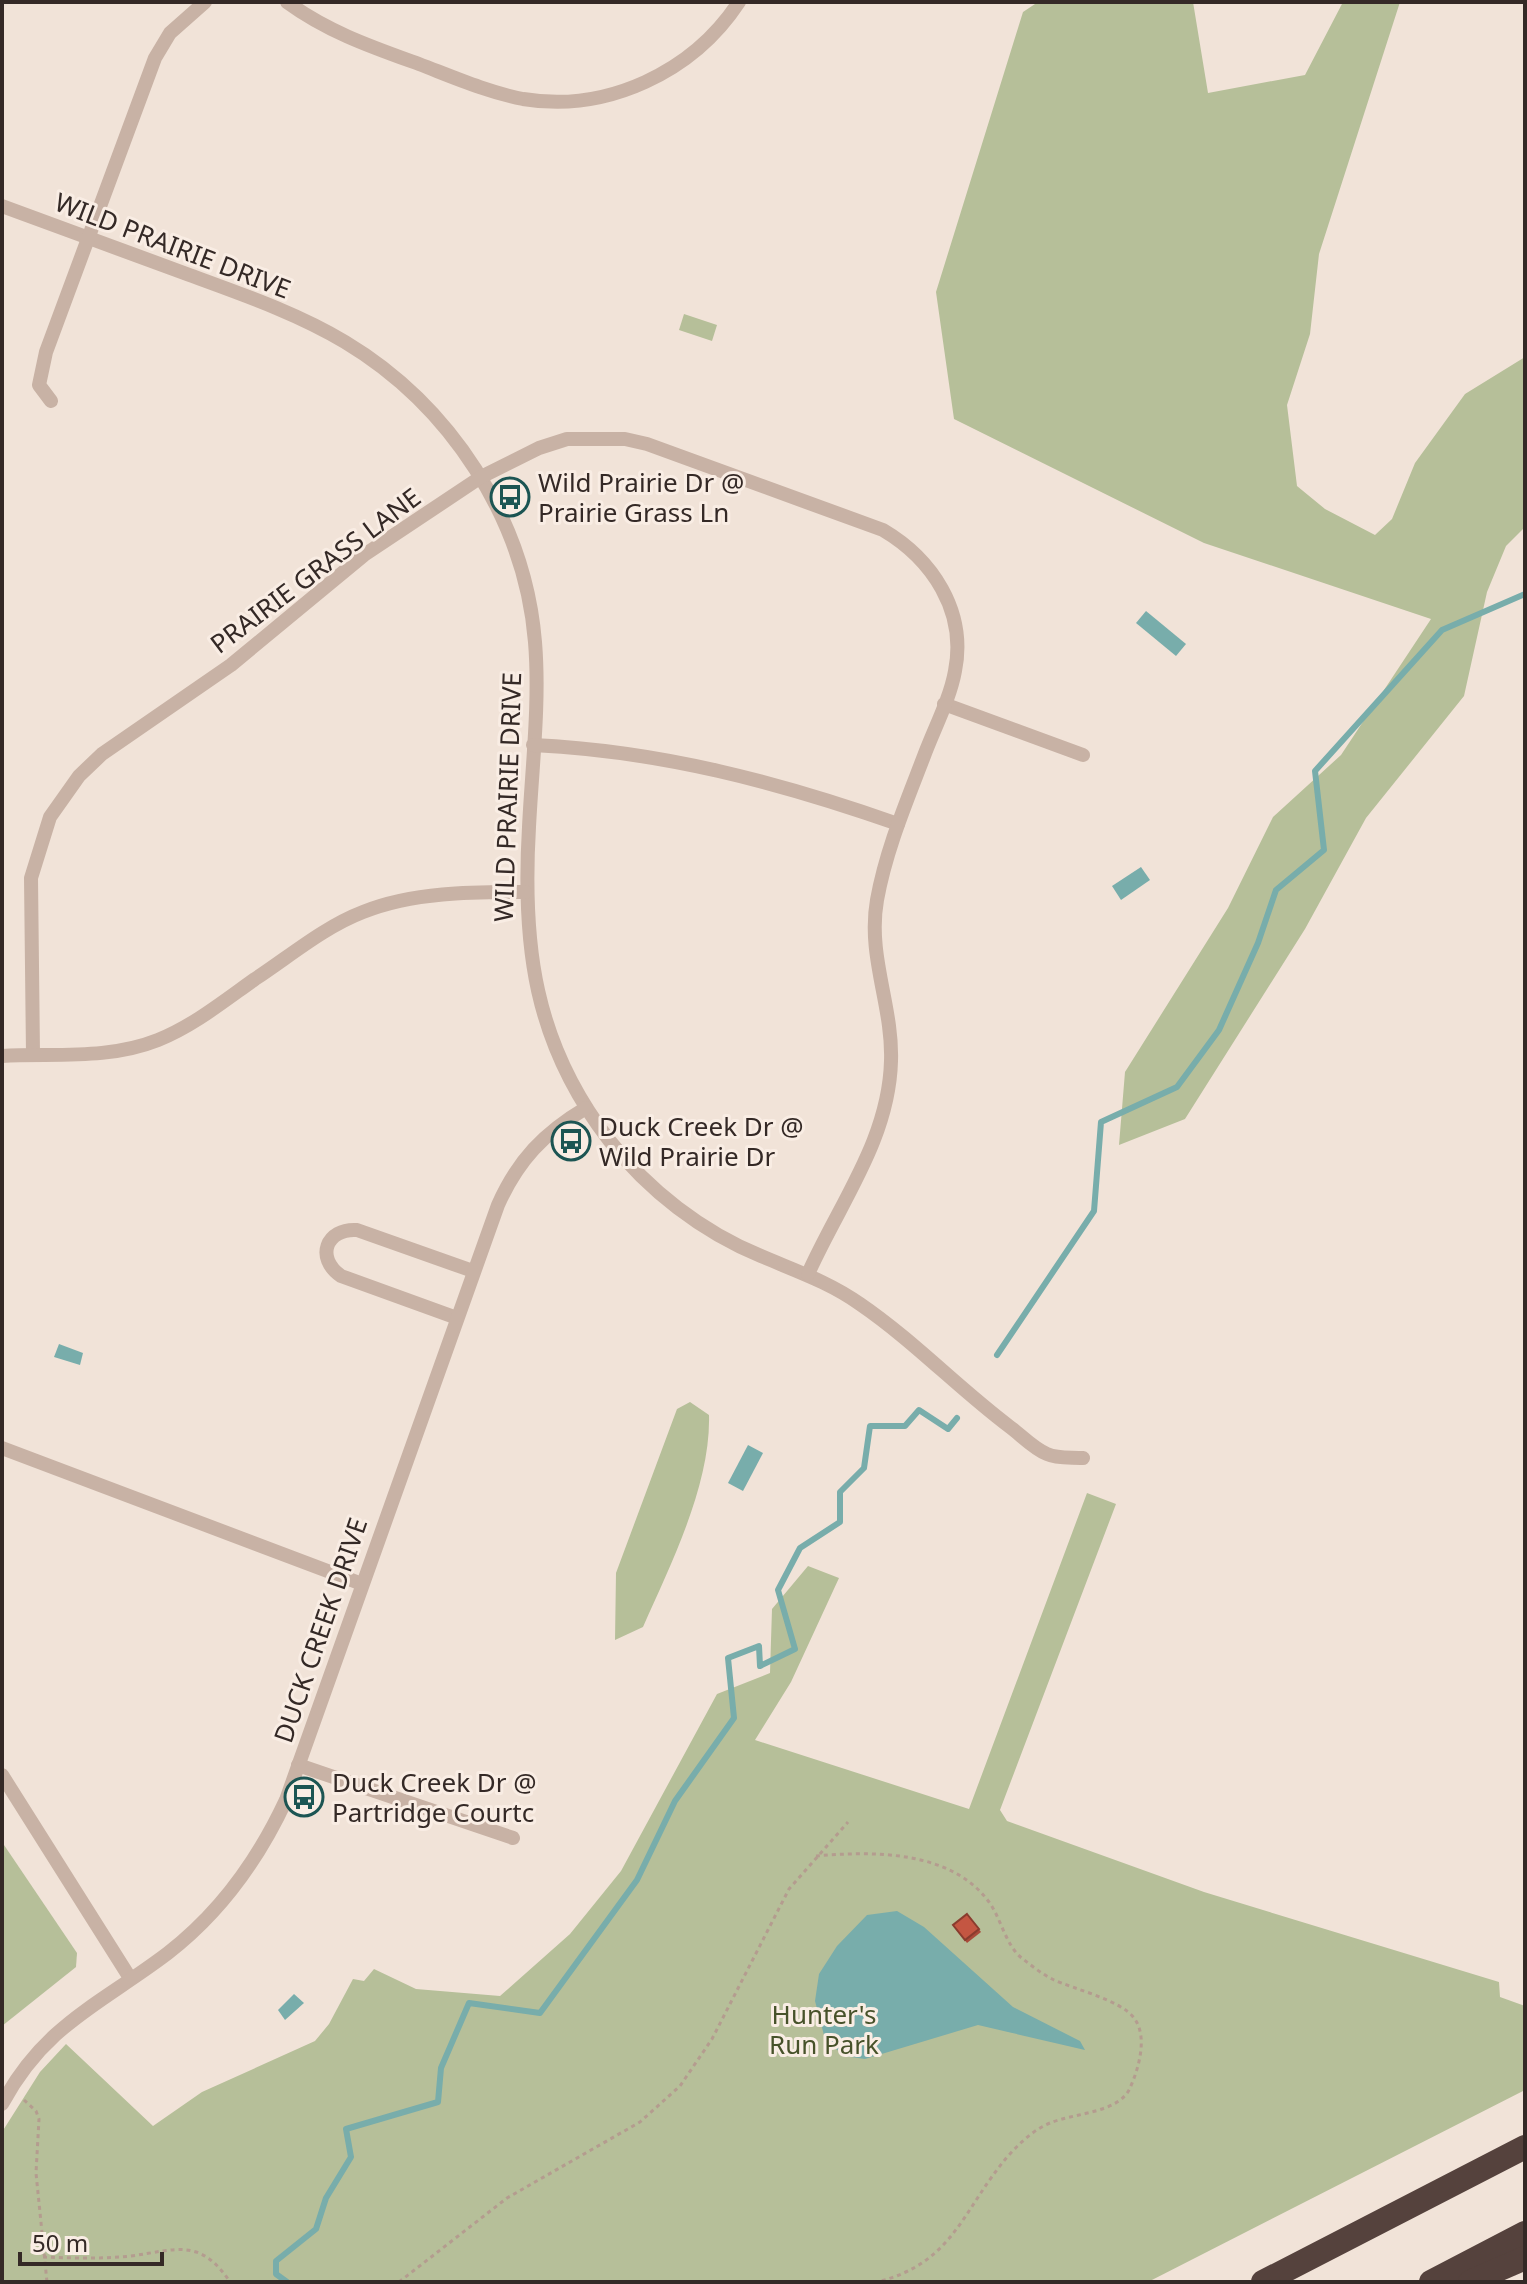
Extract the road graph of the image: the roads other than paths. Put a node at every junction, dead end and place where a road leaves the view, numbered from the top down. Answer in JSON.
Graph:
{"nodes":[{"id":1,"x":205,"y":2,"type":"edge"},
{"id":2,"x":287,"y":2,"type":"edge"},
{"id":3,"x":739,"y":2,"type":"edge"},
{"id":4,"x":2,"y":206,"type":"edge"},
{"id":5,"x":88,"y":238,"type":"junction"},
{"id":6,"x":51,"y":401,"type":"dead end"},
{"id":7,"x":481,"y":477,"type":"junction"},
{"id":8,"x":944,"y":704,"type":"junction"},
{"id":9,"x":533,"y":745,"type":"junction"},
{"id":10,"x":1083,"y":755,"type":"dead end"},
{"id":11,"x":898,"y":824,"type":"junction"},
{"id":12,"x":525,"y":892,"type":"junction"},
{"id":13,"x":33,"y":1054,"type":"junction"},
{"id":14,"x":2,"y":1056,"type":"edge"},
{"id":15,"x":586,"y":1108,"type":"junction"},
{"id":16,"x":473,"y":1271,"type":"junction"},
{"id":17,"x":808,"y":1274,"type":"junction"},
{"id":18,"x":457,"y":1318,"type":"junction"},
{"id":19,"x":2,"y":1448,"type":"edge"},
{"id":20,"x":1083,"y":1458,"type":"dead end"},
{"id":21,"x":362,"y":1584,"type":"junction"},
{"id":22,"x":298,"y":1765,"type":"junction"},
{"id":23,"x":2,"y":1775,"type":"edge"},
{"id":24,"x":513,"y":1838,"type":"dead end"},
{"id":25,"x":130,"y":1978,"type":"junction"},
{"id":26,"x":2,"y":2104,"type":"edge"},
{"id":27,"x":1525,"y":2145,"type":"edge"},
{"id":28,"x":1525,"y":2233,"type":"edge"},
{"id":29,"x":1525,"y":2258,"type":"edge"},
{"id":30,"x":1263,"y":2282,"type":"edge"},
{"id":31,"x":1431,"y":2282,"type":"edge"},
{"id":32,"x":1470,"y":2282,"type":"edge"}],
"edges":[{"from":1,"to":5,"type":"street"},
{"from":2,"to":3,"type":"street"},
{"from":4,"to":5,"type":"street","name":"WILD PRAIRIE DRIVE"},
{"from":5,"to":6,"type":"street"},
{"from":5,"to":7,"type":"street","name":"WILD PRAIRIE DRIVE"},
{"from":7,"to":8,"type":"street","name":"PRAIRIE GRASS LANE"},
{"from":7,"to":9,"type":"street","name":"WILD PRAIRIE DRIVE"},
{"from":7,"to":13,"type":"street","name":"PRAIRIE GRASS LANE"},
{"from":8,"to":10,"type":"street"},
{"from":8,"to":11,"type":"street","name":"PRAIRIE GRASS LANE"},
{"from":9,"to":11,"type":"street"},
{"from":9,"to":12,"type":"street","name":"WILD PRAIRIE DRIVE"},
{"from":11,"to":17,"type":"street","name":"PRAIRIE GRASS LANE"},
{"from":12,"to":13,"type":"street"},
{"from":12,"to":15,"type":"street","name":"WILD PRAIRIE DRIVE"},
{"from":13,"to":14,"type":"street"},
{"from":15,"to":16,"type":"street","name":"DUCK CREEK DRIVE"},
{"from":15,"to":17,"type":"street","name":"WILD PRAIRIE DRIVE"},
{"from":16,"to":18,"type":"street","name":"DUCK CREEK DRIVE"},
{"from":16,"to":18,"type":"street"},
{"from":17,"to":20,"type":"street","name":"WILD PRAIRIE DRIVE"},
{"from":18,"to":21,"type":"street","name":"DUCK CREEK DRIVE"},
{"from":19,"to":21,"type":"street"},
{"from":21,"to":22,"type":"street","name":"DUCK CREEK DRIVE"},
{"from":22,"to":24,"type":"street"},
{"from":22,"to":25,"type":"street","name":"DUCK CREEK DRIVE"},
{"from":23,"to":25,"type":"street"},
{"from":25,"to":26,"type":"street","name":"DUCK CREEK DRIVE"},
{"from":27,"to":30,"type":"highway"},
{"from":28,"to":31,"type":"highway"},
{"from":29,"to":32,"type":"highway"}]}
